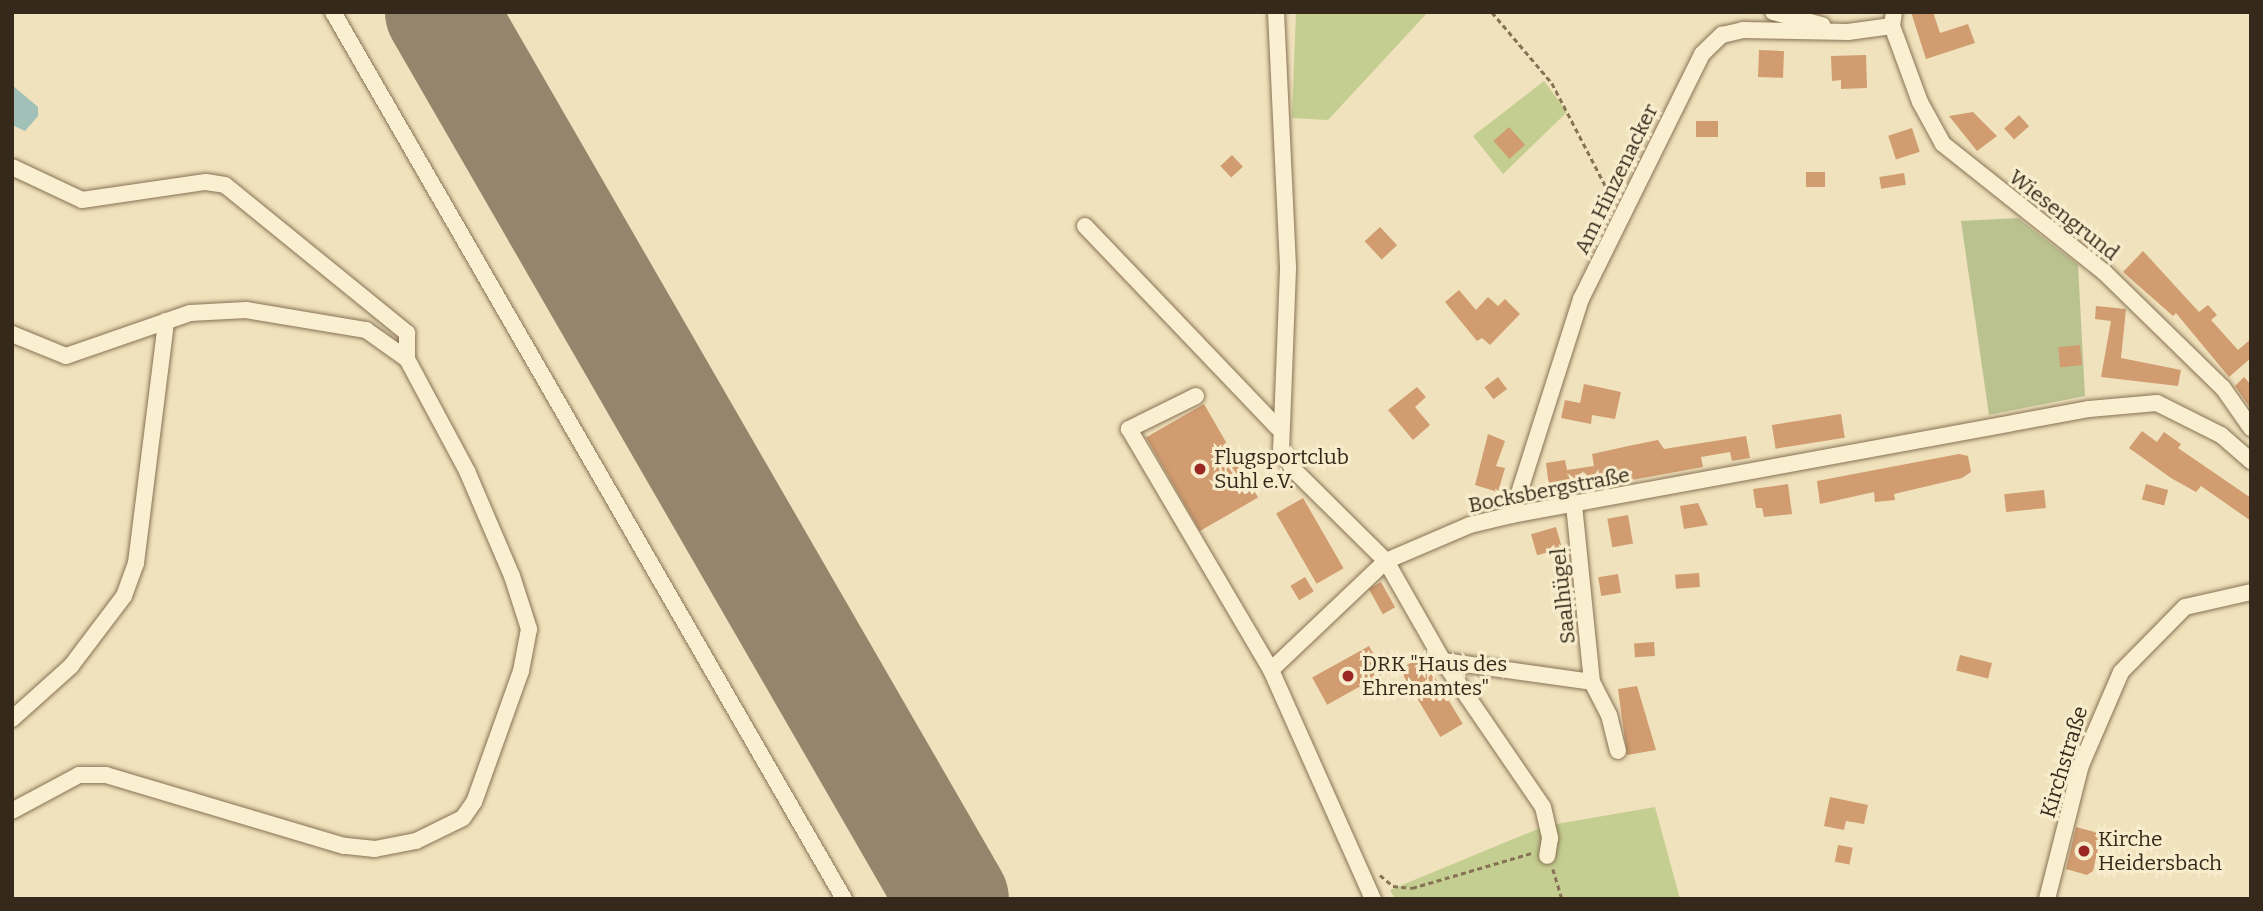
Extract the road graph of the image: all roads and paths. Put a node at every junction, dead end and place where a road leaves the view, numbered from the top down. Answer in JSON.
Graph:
{"nodes":[{"id":1,"x":332,"y":12,"type":"edge"},
{"id":2,"x":1276,"y":12,"type":"edge"},
{"id":3,"x":1492,"y":12,"type":"edge"},
{"id":4,"x":1773,"y":12,"type":"edge"},
{"id":5,"x":1893,"y":19,"type":"edge"},
{"id":6,"x":1848,"y":32,"type":"junction"},
{"id":7,"x":12,"y":166,"type":"edge"},
{"id":8,"x":1621,"y":216,"type":"junction"},
{"id":9,"x":1085,"y":226,"type":"dead end"},
{"id":10,"x":166,"y":321,"type":"junction"},
{"id":11,"x":12,"y":334,"type":"edge"},
{"id":12,"x":407,"y":359,"type":"junction"},
{"id":13,"x":1196,"y":396,"type":"dead end"},
{"id":14,"x":1278,"y":428,"type":"junction"},
{"id":15,"x":2251,"y":428,"type":"edge"},
{"id":16,"x":2251,"y":461,"type":"edge"},
{"id":17,"x":1574,"y":505,"type":"junction"},
{"id":18,"x":1512,"y":515,"type":"junction"},
{"id":19,"x":1386,"y":561,"type":"junction"},
{"id":20,"x":2251,"y":592,"type":"edge"},
{"id":21,"x":1443,"y":661,"type":"junction"},
{"id":22,"x":1270,"y":670,"type":"junction"},
{"id":23,"x":1591,"y":682,"type":"junction"},
{"id":24,"x":12,"y":719,"type":"edge"},
{"id":25,"x":1618,"y":751,"type":"dead end"},
{"id":26,"x":12,"y":811,"type":"edge"},
{"id":27,"x":1356,"y":855,"type":"junction"},
{"id":28,"x":1547,"y":856,"type":"junction"},
{"id":29,"x":844,"y":899,"type":"edge"},
{"id":30,"x":1373,"y":899,"type":"edge"},
{"id":31,"x":1562,"y":899,"type":"edge"},
{"id":32,"x":2047,"y":899,"type":"edge"}],
"edges":[{"from":1,"to":29,"type":"street"},
{"from":2,"to":14,"type":"street"},
{"from":3,"to":8,"type":"path"},
{"from":4,"to":6,"type":"street"},
{"from":5,"to":6,"type":"street","name":"Am Hinzenacker"},
{"from":5,"to":15,"type":"street","name":"Wiesengrund"},
{"from":6,"to":8,"type":"street","name":"Am Hinzenacker"},
{"from":7,"to":12,"type":"street"},
{"from":8,"to":18,"type":"street","name":"Am Hinzenacker"},
{"from":9,"to":14,"type":"street"},
{"from":10,"to":11,"type":"street"},
{"from":10,"to":12,"type":"street"},
{"from":10,"to":24,"type":"street"},
{"from":12,"to":26,"type":"street"},
{"from":13,"to":22,"type":"street"},
{"from":14,"to":19,"type":"street"},
{"from":16,"to":17,"type":"street","name":"Bocksbergstraße"},
{"from":17,"to":18,"type":"street","name":"Bocksbergstraße"},
{"from":17,"to":23,"type":"street","name":"Saalhügel"},
{"from":18,"to":19,"type":"street","name":"Bocksbergstraße"},
{"from":19,"to":21,"type":"street"},
{"from":19,"to":22,"type":"street"},
{"from":20,"to":32,"type":"street","name":"Kirchstraße"},
{"from":21,"to":23,"type":"street"},
{"from":21,"to":28,"type":"street"},
{"from":22,"to":27,"type":"street"},
{"from":23,"to":25,"type":"street"},
{"from":27,"to":28,"type":"path"},
{"from":27,"to":30,"type":"street"},
{"from":28,"to":31,"type":"path"}]}
